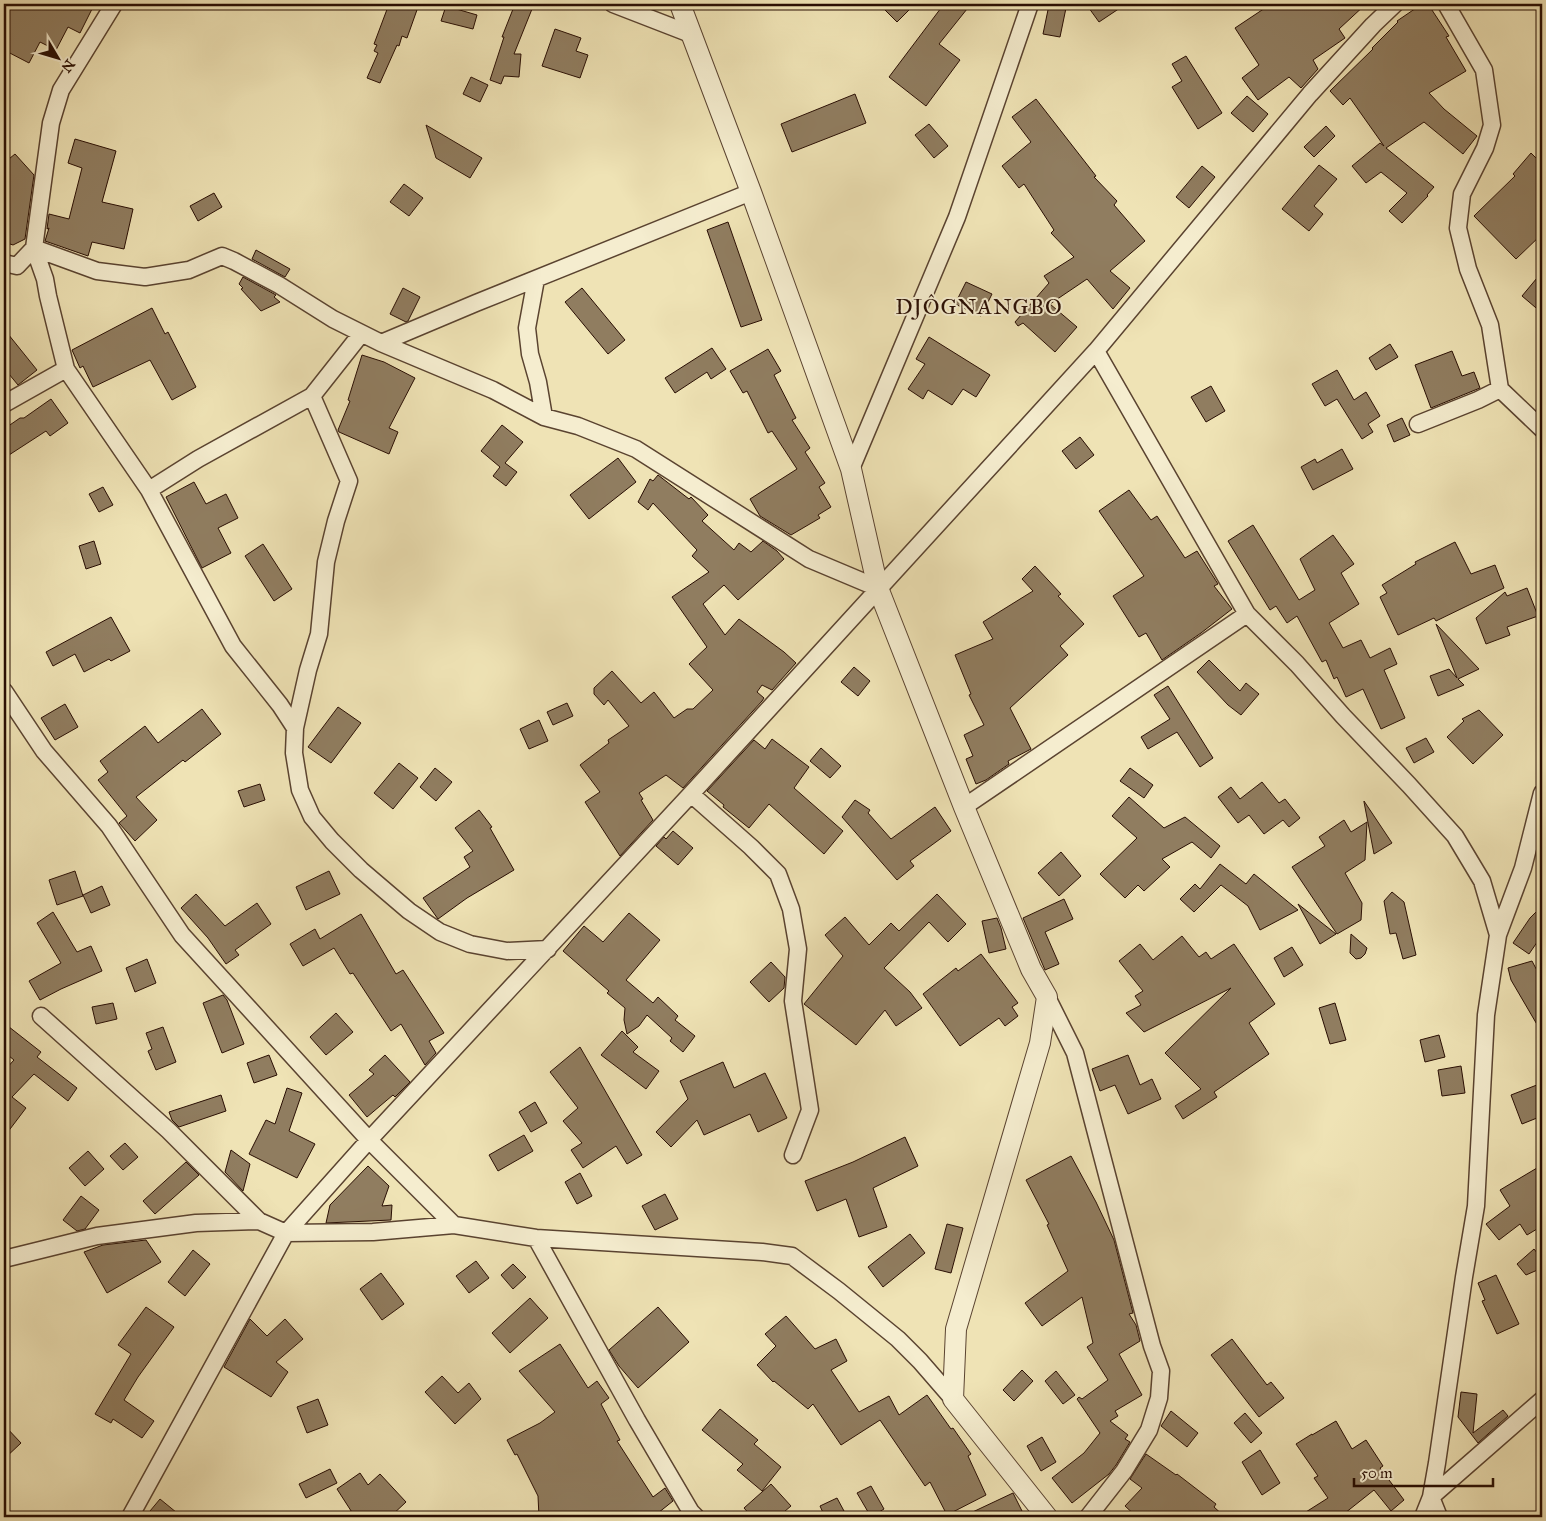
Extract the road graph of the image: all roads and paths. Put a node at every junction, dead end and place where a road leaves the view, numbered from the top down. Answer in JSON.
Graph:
{"nodes":[{"id":1,"x":114,"y":4,"type":"edge"},
{"id":2,"x":613,"y":4,"type":"edge"},
{"id":3,"x":680,"y":4,"type":"edge"},
{"id":4,"x":1030,"y":4,"type":"edge"},
{"id":5,"x":1395,"y":4,"type":"edge"},
{"id":6,"x":1446,"y":4,"type":"edge"},
{"id":7,"x":693,"y":35,"type":"junction"},
{"id":8,"x":751,"y":192,"type":"junction"},
{"id":9,"x":34,"y":248,"type":"junction"},
{"id":10,"x":4,"y":263,"type":"edge"},
{"id":11,"x":536,"y":280,"type":"junction"},
{"id":12,"x":361,"y":334,"type":"junction"},
{"id":13,"x":381,"y":343,"type":"junction"},
{"id":14,"x":1096,"y":351,"type":"junction"},
{"id":15,"x":66,"y":369,"type":"junction"},
{"id":16,"x":1500,"y":389,"type":"junction"},
{"id":17,"x":312,"y":396,"type":"junction"},
{"id":18,"x":4,"y":404,"type":"edge"},
{"id":19,"x":544,"y":417,"type":"junction"},
{"id":20,"x":1418,"y":424,"type":"dead end"},
{"id":21,"x":1542,"y":429,"type":"edge"},
{"id":22,"x":851,"y":470,"type":"junction"},
{"id":23,"x":149,"y":490,"type":"junction"},
{"id":24,"x":878,"y":588,"type":"junction"},
{"id":25,"x":1247,"y":614,"type":"junction"},
{"id":26,"x":4,"y":691,"type":"edge"},
{"id":27,"x":295,"y":728,"type":"junction"},
{"id":28,"x":1542,"y":793,"type":"edge"},
{"id":29,"x":691,"y":794,"type":"junction"},
{"id":30,"x":964,"y":807,"type":"junction"},
{"id":31,"x":1498,"y":935,"type":"junction"},
{"id":32,"x":548,"y":949,"type":"junction"},
{"id":33,"x":1047,"y":997,"type":"junction"},
{"id":34,"x":41,"y":1016,"type":"dead end"},
{"id":35,"x":370,"y":1140,"type":"junction"},
{"id":36,"x":793,"y":1155,"type":"dead end"},
{"id":37,"x":259,"y":1221,"type":"junction"},
{"id":38,"x":454,"y":1225,"type":"junction"},
{"id":39,"x":286,"y":1233,"type":"junction"},
{"id":40,"x":536,"y":1238,"type":"junction"},
{"id":41,"x":4,"y":1259,"type":"edge"},
{"id":42,"x":953,"y":1399,"type":"junction"},
{"id":43,"x":1542,"y":1400,"type":"edge"},
{"id":44,"x":1430,"y":1497,"type":"junction"},
{"id":45,"x":130,"y":1517,"type":"edge"},
{"id":46,"x":696,"y":1517,"type":"edge"},
{"id":47,"x":1048,"y":1517,"type":"edge"},
{"id":48,"x":1088,"y":1517,"type":"edge"},
{"id":49,"x":1423,"y":1517,"type":"edge"},
{"id":50,"x":1439,"y":1517,"type":"edge"}],
"edges":[{"from":1,"to":9,"type":"street"},
{"from":2,"to":7,"type":"street"},
{"from":3,"to":7,"type":"street"},
{"from":4,"to":22,"type":"street"},
{"from":5,"to":14,"type":"street"},
{"from":6,"to":16,"type":"street"},
{"from":7,"to":8,"type":"street"},
{"from":8,"to":11,"type":"street"},
{"from":8,"to":22,"type":"street"},
{"from":9,"to":10,"type":"street"},
{"from":9,"to":12,"type":"street"},
{"from":9,"to":15,"type":"street"},
{"from":11,"to":13,"type":"street"},
{"from":11,"to":19,"type":"street"},
{"from":12,"to":13,"type":"street"},
{"from":12,"to":17,"type":"street"},
{"from":13,"to":19,"type":"street"},
{"from":14,"to":24,"type":"street"},
{"from":14,"to":25,"type":"street"},
{"from":15,"to":18,"type":"street"},
{"from":15,"to":23,"type":"street"},
{"from":16,"to":20,"type":"street"},
{"from":16,"to":21,"type":"street"},
{"from":17,"to":23,"type":"street"},
{"from":17,"to":27,"type":"street"},
{"from":19,"to":24,"type":"street"},
{"from":22,"to":24,"type":"street"},
{"from":23,"to":27,"type":"street"},
{"from":24,"to":29,"type":"street"},
{"from":24,"to":30,"type":"street"},
{"from":25,"to":30,"type":"street"},
{"from":25,"to":31,"type":"street"},
{"from":26,"to":35,"type":"street"},
{"from":27,"to":32,"type":"street"},
{"from":28,"to":31,"type":"street"},
{"from":29,"to":32,"type":"street"},
{"from":29,"to":36,"type":"street"},
{"from":30,"to":33,"type":"street"},
{"from":31,"to":44,"type":"street"},
{"from":32,"to":35,"type":"street"},
{"from":33,"to":42,"type":"street"},
{"from":33,"to":48,"type":"street"},
{"from":34,"to":37,"type":"street"},
{"from":35,"to":38,"type":"street"},
{"from":35,"to":39,"type":"street"},
{"from":37,"to":39,"type":"street"},
{"from":37,"to":41,"type":"street"},
{"from":38,"to":39,"type":"street"},
{"from":38,"to":40,"type":"street"},
{"from":39,"to":45,"type":"street"},
{"from":40,"to":42,"type":"street"},
{"from":40,"to":46,"type":"street"},
{"from":42,"to":47,"type":"street"},
{"from":43,"to":44,"type":"street"},
{"from":44,"to":49,"type":"street"},
{"from":44,"to":50,"type":"street"}]}
